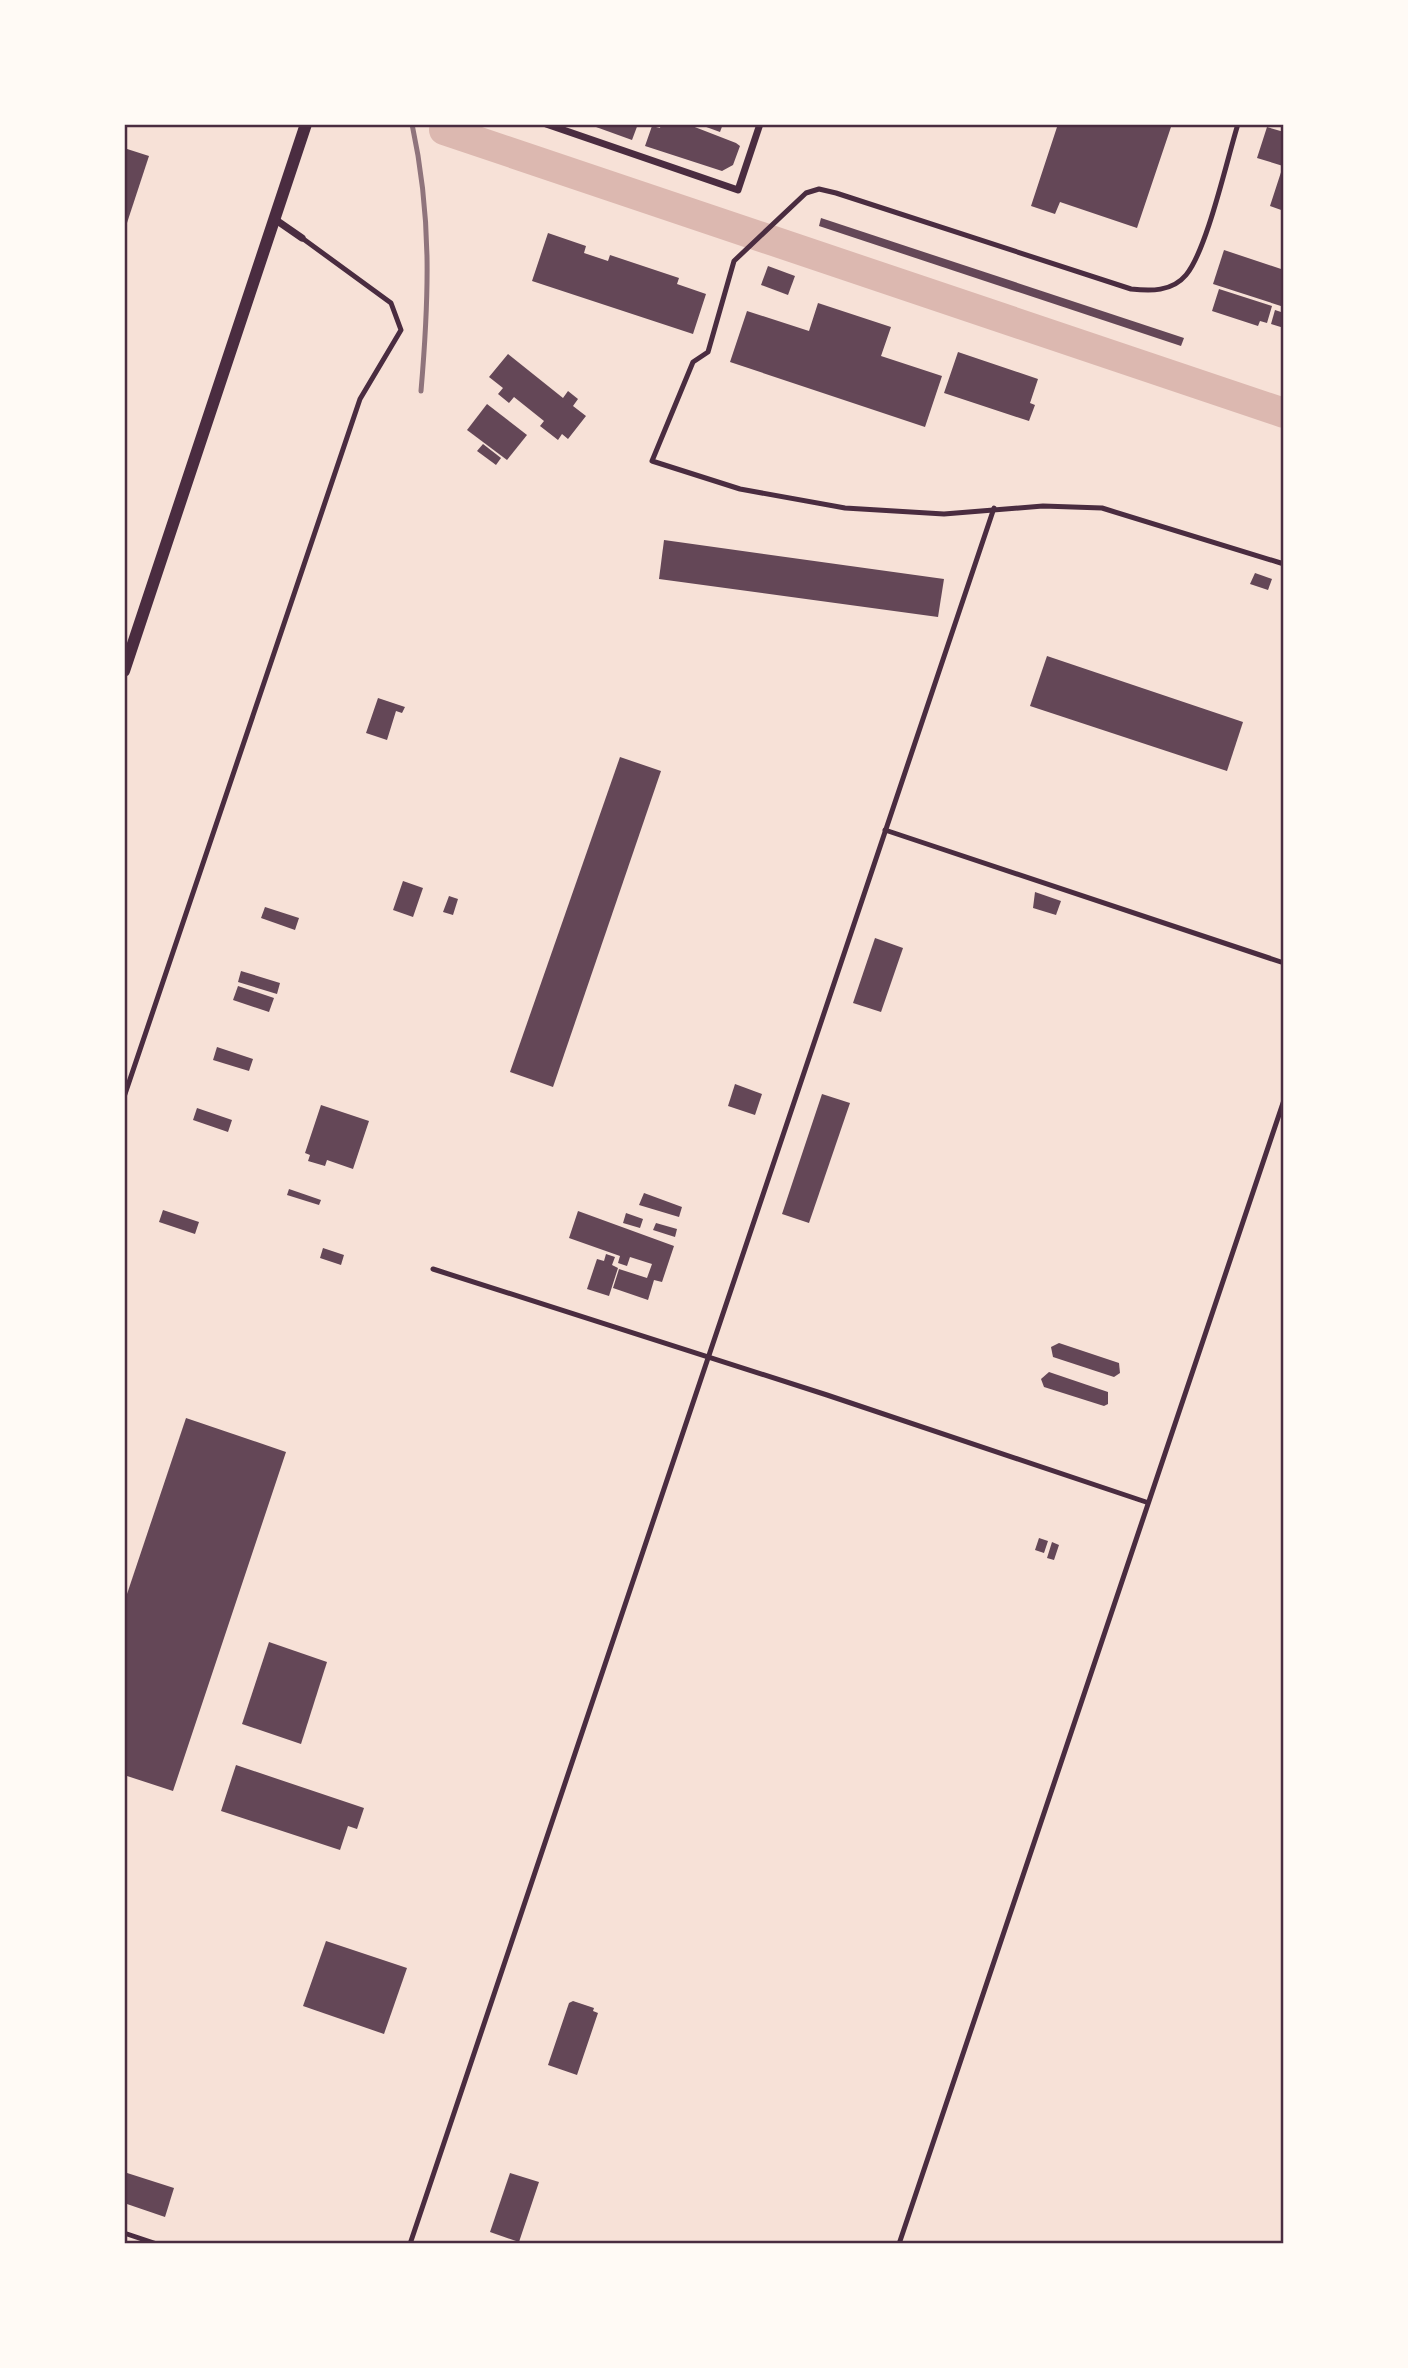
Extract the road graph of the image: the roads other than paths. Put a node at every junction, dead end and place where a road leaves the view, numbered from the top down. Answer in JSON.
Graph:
{"nodes":[{"id":1,"x":306,"y":124,"type":"edge"},
{"id":2,"x":547,"y":124,"type":"edge"},
{"id":3,"x":760,"y":124,"type":"edge"},
{"id":4,"x":1238,"y":124,"type":"edge"},
{"id":5,"x":276,"y":220,"type":"junction"},
{"id":6,"x":302,"y":238,"type":"joint"},
{"id":7,"x":994,"y":508,"type":"junction"},
{"id":8,"x":1284,"y":564,"type":"edge"},
{"id":9,"x":124,"y":671,"type":"edge"},
{"id":10,"x":885,"y":830,"type":"junction"},
{"id":11,"x":1284,"y":963,"type":"edge"},
{"id":12,"x":124,"y":1097,"type":"edge"},
{"id":13,"x":1284,"y":1100,"type":"edge"},
{"id":14,"x":433,"y":1269,"type":"dead end"},
{"id":15,"x":709,"y":1358,"type":"junction"},
{"id":16,"x":1146,"y":1502,"type":"junction"},
{"id":17,"x":124,"y":2233,"type":"edge"},
{"id":18,"x":157,"y":2244,"type":"edge"},
{"id":19,"x":410,"y":2244,"type":"edge"},
{"id":20,"x":899,"y":2244,"type":"edge"}],
"edges":[{"from":1,"to":5,"type":"street"},
{"from":2,"to":3,"type":"street"},
{"from":4,"to":7,"type":"lane"},
{"from":5,"to":6,"type":"street"},
{"from":5,"to":9,"type":"street"},
{"from":6,"to":12,"type":"lane"},
{"from":7,"to":8,"type":"lane"},
{"from":7,"to":10,"type":"lane"},
{"from":10,"to":11,"type":"lane"},
{"from":10,"to":15,"type":"lane"},
{"from":13,"to":16,"type":"lane"},
{"from":14,"to":15,"type":"lane"},
{"from":15,"to":16,"type":"lane"},
{"from":15,"to":19,"type":"lane"},
{"from":16,"to":20,"type":"lane"},
{"from":17,"to":18,"type":"lane"}]}
